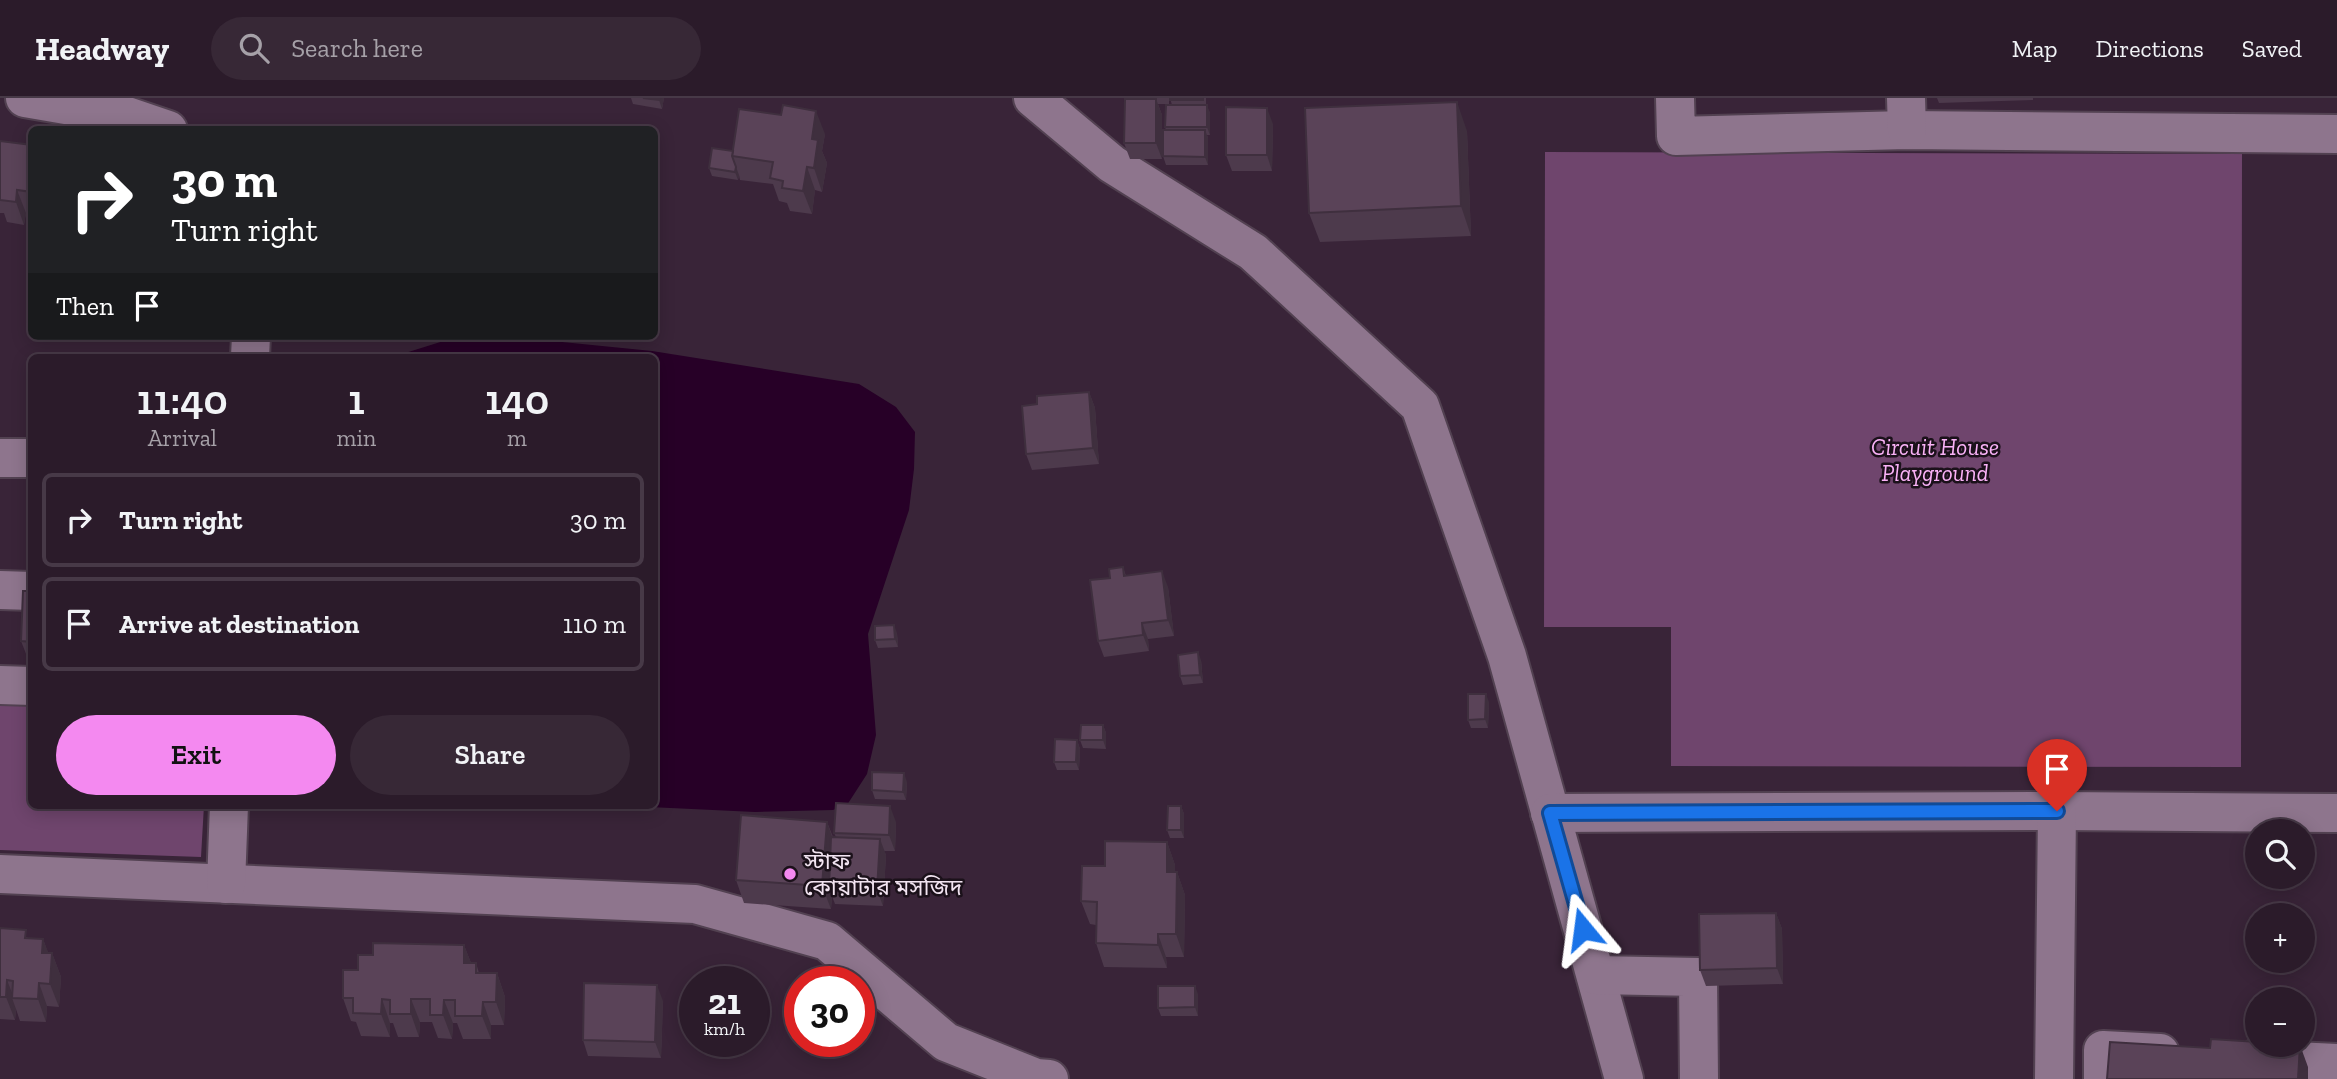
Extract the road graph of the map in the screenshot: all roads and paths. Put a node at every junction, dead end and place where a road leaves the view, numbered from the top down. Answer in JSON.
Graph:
{"nodes":[{"id":1,"x":25,"y":98,"type":"edge"},
{"id":2,"x":1033,"y":98,"type":"edge"},
{"id":3,"x":1675,"y":98,"type":"edge"},
{"id":4,"x":1907,"y":114,"type":"edge"},
{"id":5,"x":156,"y":126,"type":"edge"},
{"id":6,"x":2337,"y":134,"type":"edge"},
{"id":7,"x":0,"y":458,"type":"edge"},
{"id":8,"x":28,"y":458,"type":"edge"},
{"id":9,"x":0,"y":590,"type":"edge"},
{"id":10,"x":28,"y":591,"type":"edge"},
{"id":11,"x":0,"y":685,"type":"edge"},
{"id":12,"x":28,"y":686,"type":"edge"},
{"id":13,"x":229,"y":809,"type":"edge"},
{"id":14,"x":2057,"y":811,"type":"junction"},
{"id":15,"x":1550,"y":813,"type":"junction"},
{"id":16,"x":2337,"y":813,"type":"edge"},
{"id":17,"x":0,"y":874,"type":"edge"},
{"id":18,"x":226,"y":884,"type":"junction"},
{"id":19,"x":1595,"y":975,"type":"junction"},
{"id":20,"x":2337,"y":1063,"type":"edge"},
{"id":21,"x":1049,"y":1079,"type":"edge"},
{"id":22,"x":1624,"y":1079,"type":"edge"},
{"id":23,"x":1699,"y":1079,"type":"edge"},
{"id":24,"x":2054,"y":1079,"type":"edge"},
{"id":25,"x":2103,"y":1079,"type":"edge"}],
"edges":[{"from":1,"to":5,"type":"street"},
{"from":2,"to":15,"type":"street"},
{"from":3,"to":4,"type":"street"},
{"from":4,"to":6,"type":"street"},
{"from":7,"to":8,"type":"street"},
{"from":9,"to":10,"type":"street"},
{"from":11,"to":12,"type":"street"},
{"from":13,"to":18,"type":"street"},
{"from":14,"to":15,"type":"street"},
{"from":14,"to":16,"type":"street"},
{"from":14,"to":24,"type":"street"},
{"from":15,"to":19,"type":"street"},
{"from":17,"to":18,"type":"street"},
{"from":18,"to":21,"type":"street"},
{"from":19,"to":22,"type":"street"},
{"from":19,"to":23,"type":"street"},
{"from":20,"to":25,"type":"street"}]}
